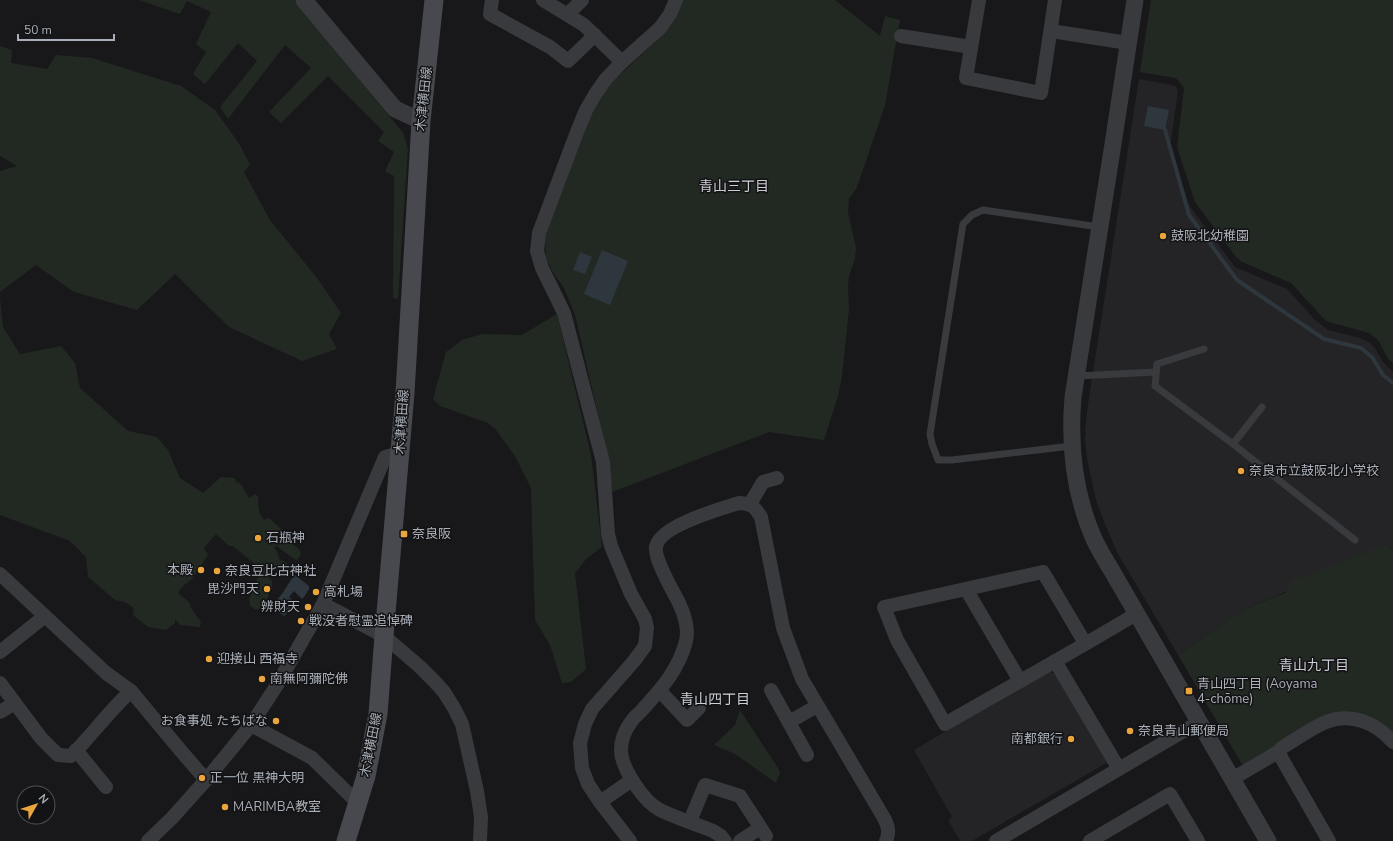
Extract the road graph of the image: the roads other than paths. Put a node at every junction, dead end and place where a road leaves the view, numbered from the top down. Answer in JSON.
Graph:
{"nodes":[{"id":1,"x":304,"y":0,"type":"edge"},
{"id":2,"x":434,"y":0,"type":"edge"},
{"id":3,"x":492,"y":0,"type":"edge"},
{"id":4,"x":543,"y":0,"type":"edge"},
{"id":5,"x":582,"y":0,"type":"edge"},
{"id":6,"x":676,"y":0,"type":"edge"},
{"id":7,"x":979,"y":0,"type":"edge"},
{"id":8,"x":1055,"y":0,"type":"edge"},
{"id":9,"x":1134,"y":0,"type":"edge"},
{"id":10,"x":568,"y":14,"type":"junction"},
{"id":11,"x":1051,"y":31,"type":"junction"},
{"id":12,"x":595,"y":35,"type":"junction"},
{"id":13,"x":901,"y":36,"type":"dead end"},
{"id":14,"x":1128,"y":43,"type":"junction"},
{"id":15,"x":971,"y":47,"type":"junction"},
{"id":16,"x":622,"y":62,"type":"junction"},
{"id":17,"x":421,"y":121,"type":"junction"},
{"id":18,"x":1099,"y":227,"type":"junction"},
{"id":19,"x":1204,"y":349,"type":"dead end"},
{"id":20,"x":1156,"y":372,"type":"junction"},
{"id":21,"x":1077,"y":376,"type":"junction"},
{"id":22,"x":1262,"y":407,"type":"dead end"},
{"id":23,"x":1233,"y":444,"type":"junction"},
{"id":24,"x":1072,"y":446,"type":"junction"},
{"id":25,"x":400,"y":453,"type":"junction"},
{"id":26,"x":777,"y":478,"type":"dead end"},
{"id":27,"x":750,"y":504,"type":"junction"},
{"id":28,"x":1355,"y":540,"type":"dead end"},
{"id":29,"x":0,"y":574,"type":"edge"},
{"id":30,"x":966,"y":589,"type":"junction"},
{"id":31,"x":322,"y":604,"type":"junction"},
{"id":32,"x":1136,"y":614,"type":"junction"},
{"id":33,"x":45,"y":616,"type":"junction"},
{"id":34,"x":384,"y":636,"type":"junction"},
{"id":35,"x":1085,"y":643,"type":"junction"},
{"id":36,"x":0,"y":652,"type":"edge"},
{"id":37,"x":1055,"y":660,"type":"junction"},
{"id":38,"x":1020,"y":681,"type":"junction"},
{"id":39,"x":0,"y":683,"type":"edge"},
{"id":40,"x":771,"y":690,"type":"dead end"},
{"id":41,"x":131,"y":691,"type":"junction"},
{"id":42,"x":660,"y":691,"type":"junction"},
{"id":43,"x":15,"y":704,"type":"junction"},
{"id":44,"x":817,"y":706,"type":"junction"},
{"id":45,"x":699,"y":708,"type":"dead end"},
{"id":46,"x":0,"y":712,"type":"edge"},
{"id":47,"x":789,"y":722,"type":"junction"},
{"id":48,"x":1199,"y":722,"type":"junction"},
{"id":49,"x":251,"y":725,"type":"junction"},
{"id":50,"x":1393,"y":742,"type":"edge"},
{"id":51,"x":76,"y":750,"type":"junction"},
{"id":52,"x":1278,"y":752,"type":"junction"},
{"id":53,"x":807,"y":755,"type":"dead end"},
{"id":54,"x":1119,"y":769,"type":"junction"},
{"id":55,"x":1232,"y":779,"type":"junction"},
{"id":56,"x":206,"y":780,"type":"junction"},
{"id":57,"x":632,"y":780,"type":"junction"},
{"id":58,"x":106,"y":787,"type":"dead end"},
{"id":59,"x":600,"y":802,"type":"junction"},
{"id":60,"x":358,"y":803,"type":"junction"},
{"id":61,"x":690,"y":822,"type":"junction"},
{"id":62,"x":1005,"y":839,"type":"edge"},
{"id":63,"x":1099,"y":839,"type":"edge"},
{"id":64,"x":148,"y":841,"type":"edge"},
{"id":65,"x":346,"y":841,"type":"edge"},
{"id":66,"x":480,"y":841,"type":"edge"},
{"id":67,"x":630,"y":841,"type":"edge"},
{"id":68,"x":725,"y":841,"type":"edge"},
{"id":69,"x":740,"y":841,"type":"edge"},
{"id":70,"x":886,"y":841,"type":"edge"},
{"id":71,"x":1198,"y":841,"type":"edge"},
{"id":72,"x":1268,"y":841,"type":"edge"},
{"id":73,"x":1329,"y":841,"type":"edge"}],
"edges":[{"from":1,"to":17,"type":"street"},
{"from":2,"to":17,"type":"main road","name":"木津横田線"},
{"from":3,"to":12,"type":"street"},
{"from":4,"to":10,"type":"street"},
{"from":5,"to":10,"type":"street"},
{"from":6,"to":16,"type":"street"},
{"from":7,"to":15,"type":"street"},
{"from":8,"to":11,"type":"street"},
{"from":9,"to":14,"type":"street"},
{"from":10,"to":12,"type":"street"},
{"from":11,"to":14,"type":"street"},
{"from":11,"to":15,"type":"street"},
{"from":12,"to":16,"type":"street"},
{"from":13,"to":15,"type":"street"},
{"from":14,"to":18,"type":"street"},
{"from":16,"to":59,"type":"street"},
{"from":17,"to":25,"type":"main road","name":"木津横田線"},
{"from":18,"to":21,"type":"street"},
{"from":18,"to":24,"type":"lane"},
{"from":19,"to":20,"type":"lane"},
{"from":20,"to":21,"type":"lane"},
{"from":20,"to":23,"type":"lane"},
{"from":21,"to":24,"type":"street"},
{"from":22,"to":23,"type":"lane"},
{"from":23,"to":28,"type":"lane"},
{"from":24,"to":32,"type":"street"},
{"from":25,"to":31,"type":"street"},
{"from":25,"to":34,"type":"main road","name":"木津横田線"},
{"from":26,"to":27,"type":"street"},
{"from":27,"to":42,"type":"street"},
{"from":27,"to":44,"type":"street"},
{"from":29,"to":33,"type":"street"},
{"from":30,"to":35,"type":"street"},
{"from":30,"to":38,"type":"street"},
{"from":30,"to":38,"type":"street"},
{"from":31,"to":34,"type":"street"},
{"from":31,"to":49,"type":"street"},
{"from":32,"to":35,"type":"street"},
{"from":32,"to":48,"type":"street"},
{"from":33,"to":36,"type":"street"},
{"from":33,"to":41,"type":"street"},
{"from":34,"to":60,"type":"main road","name":"木津横田線"},
{"from":34,"to":66,"type":"street"},
{"from":35,"to":37,"type":"street"},
{"from":37,"to":38,"type":"street"},
{"from":37,"to":54,"type":"street"},
{"from":39,"to":43,"type":"street"},
{"from":40,"to":47,"type":"street"},
{"from":41,"to":51,"type":"street"},
{"from":41,"to":56,"type":"street"},
{"from":42,"to":45,"type":"street"},
{"from":42,"to":57,"type":"street"},
{"from":43,"to":46,"type":"street"},
{"from":43,"to":51,"type":"street"},
{"from":44,"to":47,"type":"street"},
{"from":44,"to":70,"type":"street"},
{"from":47,"to":53,"type":"street"},
{"from":48,"to":54,"type":"street"},
{"from":48,"to":55,"type":"street"},
{"from":49,"to":56,"type":"street"},
{"from":49,"to":60,"type":"street"},
{"from":50,"to":52,"type":"street"},
{"from":51,"to":58,"type":"street"},
{"from":52,"to":55,"type":"street"},
{"from":52,"to":73,"type":"street"},
{"from":54,"to":62,"type":"street"},
{"from":55,"to":72,"type":"street"},
{"from":56,"to":64,"type":"street"},
{"from":57,"to":59,"type":"street"},
{"from":57,"to":61,"type":"street"},
{"from":59,"to":67,"type":"street"},
{"from":60,"to":65,"type":"main road","name":"木津横田線"},
{"from":61,"to":68,"type":"street"},
{"from":61,"to":69,"type":"street"},
{"from":63,"to":71,"type":"street"}]}
